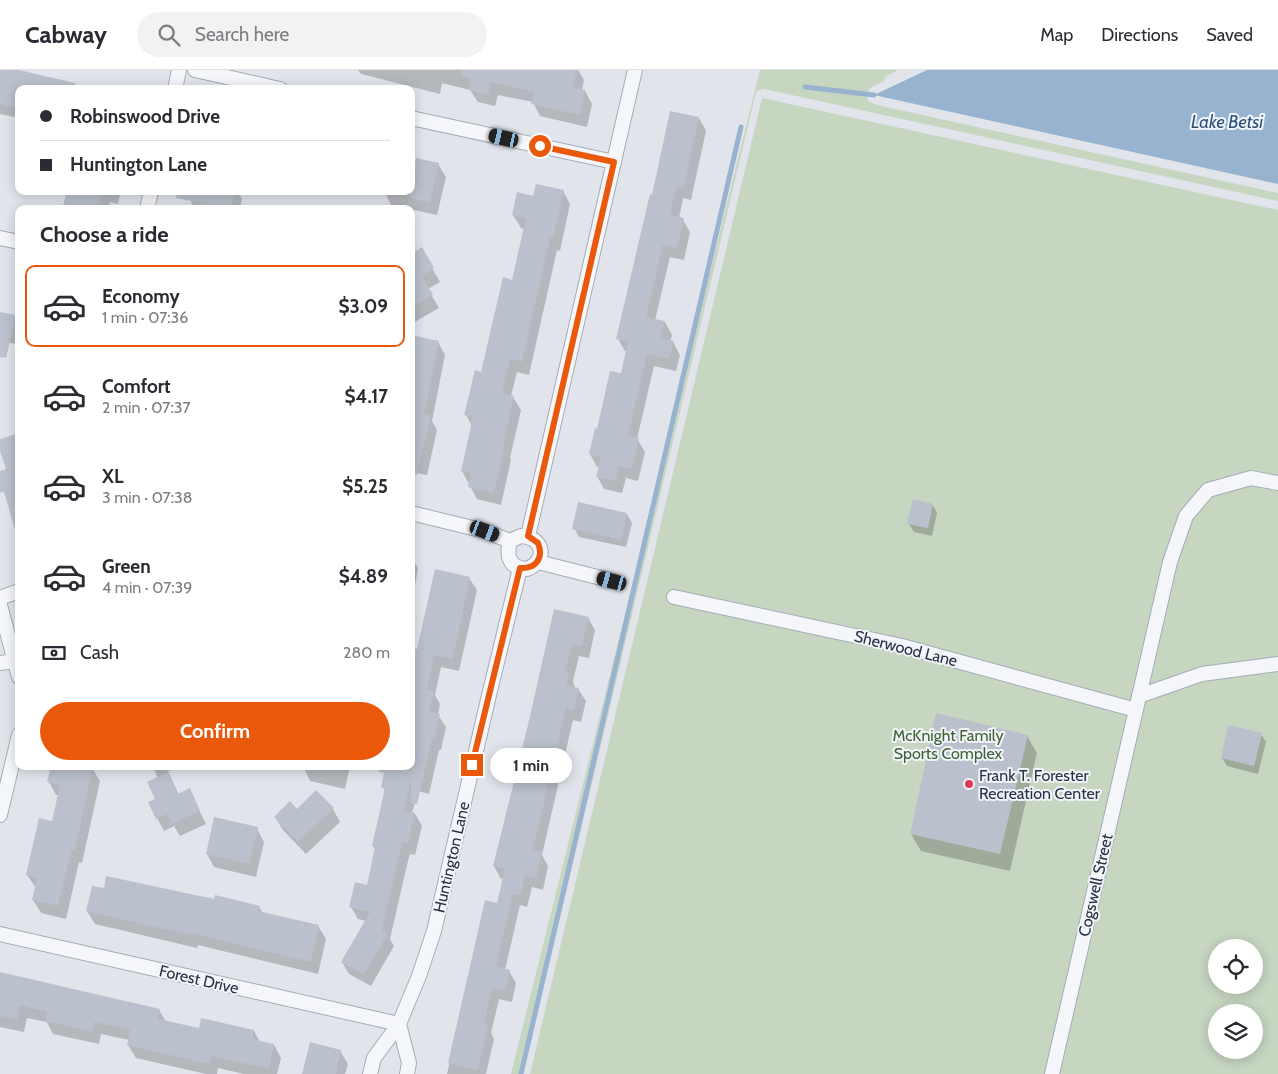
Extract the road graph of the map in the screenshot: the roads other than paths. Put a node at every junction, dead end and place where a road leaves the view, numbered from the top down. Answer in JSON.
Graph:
{"nodes":[{"id":1,"x":179,"y":70,"type":"edge"},
{"id":2,"x":196,"y":70,"type":"edge"},
{"id":3,"x":635,"y":70,"type":"edge"},
{"id":4,"x":176,"y":85,"type":"edge"},
{"id":5,"x":262,"y":85,"type":"edge"},
{"id":6,"x":415,"y":119,"type":"edge"},
{"id":7,"x":614,"y":162,"type":"junction"},
{"id":8,"x":0,"y":238,"type":"edge"},
{"id":9,"x":15,"y":241,"type":"edge"},
{"id":10,"x":1278,"y":483,"type":"edge"},
{"id":11,"x":415,"y":514,"type":"edge"},
{"id":12,"x":528,"y":536,"type":"junction"},
{"id":13,"x":510,"y":541,"type":"junction"},
{"id":14,"x":538,"y":562,"type":"junction"},
{"id":15,"x":520,"y":568,"type":"junction"},
{"id":16,"x":612,"y":581,"type":"dead end"},
{"id":17,"x":15,"y":592,"type":"edge"},
{"id":18,"x":674,"y":597,"type":"dead end"},
{"id":19,"x":0,"y":598,"type":"edge"},
{"id":20,"x":0,"y":605,"type":"edge"},
{"id":21,"x":15,"y":661,"type":"joint"},
{"id":22,"x":0,"y":663,"type":"edge"},
{"id":23,"x":1278,"y":664,"type":"edge"},
{"id":24,"x":1139,"y":696,"type":"junction"},
{"id":25,"x":1136,"y":710,"type":"junction"},
{"id":26,"x":15,"y":752,"type":"edge"},
{"id":27,"x":0,"y":815,"type":"edge"},
{"id":28,"x":0,"y":934,"type":"edge"},
{"id":29,"x":398,"y":1024,"type":"junction"},
{"id":30,"x":370,"y":1074,"type":"edge"},
{"id":31,"x":407,"y":1074,"type":"edge"},
{"id":32,"x":1052,"y":1074,"type":"edge"}],
"edges":[{"from":1,"to":4,"type":"street"},
{"from":2,"to":5,"type":"street"},
{"from":3,"to":7,"type":"street"},
{"from":6,"to":7,"type":"street"},
{"from":7,"to":12,"type":"street"},
{"from":8,"to":9,"type":"street"},
{"from":10,"to":24,"type":"street","name":"Cogswell Street"},
{"from":11,"to":13,"type":"street"},
{"from":12,"to":13,"type":"street"},
{"from":12,"to":14,"type":"street"},
{"from":13,"to":15,"type":"street"},
{"from":14,"to":15,"type":"street"},
{"from":14,"to":16,"type":"street"},
{"from":15,"to":29,"type":"street","name":"Huntington Lane"},
{"from":17,"to":19,"type":"street"},
{"from":18,"to":25,"type":"street","name":"Sherwood Lane"},
{"from":20,"to":21,"type":"street"},
{"from":21,"to":22,"type":"street"},
{"from":23,"to":24,"type":"street"},
{"from":24,"to":25,"type":"street","name":"Cogswell Street"},
{"from":25,"to":32,"type":"street","name":"Cogswell Street"},
{"from":26,"to":27,"type":"street"},
{"from":28,"to":29,"type":"street","name":"Forest Drive"},
{"from":29,"to":30,"type":"street","name":"Huntington Lane"},
{"from":29,"to":31,"type":"street"}]}
